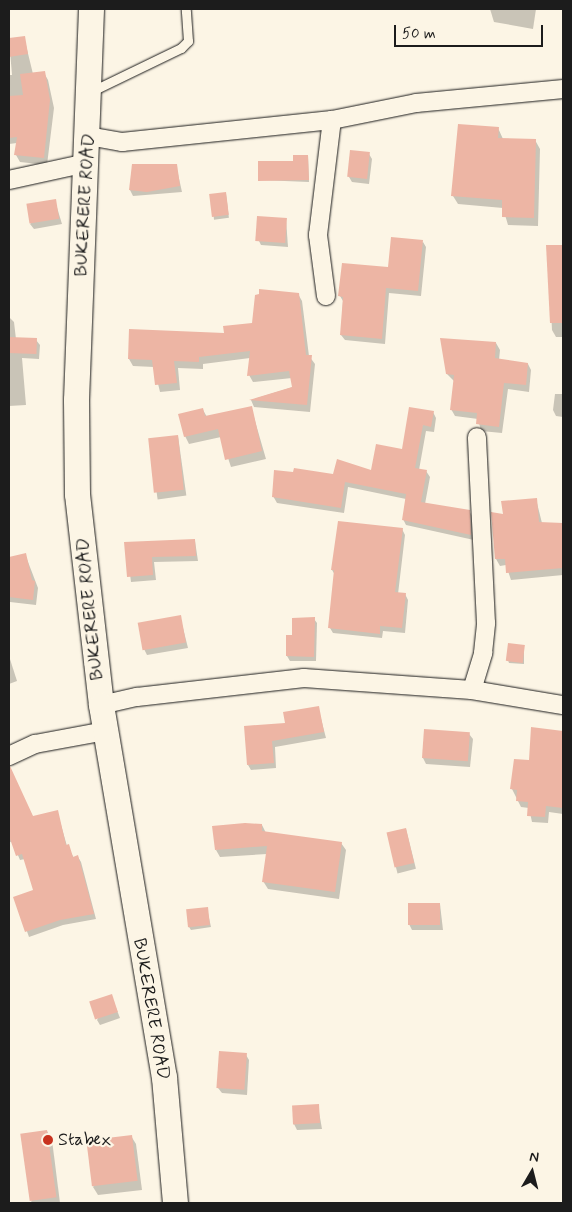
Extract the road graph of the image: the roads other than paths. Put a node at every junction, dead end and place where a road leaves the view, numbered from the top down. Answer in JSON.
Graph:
{"nodes":[{"id":1,"x":91,"y":9,"type":"edge"},
{"id":2,"x":186,"y":9,"type":"edge"},
{"id":3,"x":563,"y":89,"type":"edge"},
{"id":4,"x":90,"y":92,"type":"junction"},
{"id":5,"x":332,"y":120,"type":"junction"},
{"id":6,"x":88,"y":136,"type":"junction"},
{"id":7,"x":87,"y":163,"type":"junction"},
{"id":8,"x":9,"y":180,"type":"edge"},
{"id":9,"x":326,"y":296,"type":"dead end"},
{"id":10,"x":477,"y":437,"type":"dead end"},
{"id":11,"x":472,"y":690,"type":"junction"},
{"id":12,"x":101,"y":705,"type":"junction"},
{"id":13,"x":563,"y":706,"type":"edge"},
{"id":14,"x":105,"y":731,"type":"junction"},
{"id":15,"x":9,"y":756,"type":"edge"},
{"id":16,"x":175,"y":1203,"type":"edge"}],
"edges":[{"from":1,"to":4,"type":"main road","name":"BUKERERE ROAD"},
{"from":2,"to":4,"type":"lane"},
{"from":3,"to":5,"type":"street"},
{"from":4,"to":6,"type":"main road","name":"BUKERERE ROAD"},
{"from":5,"to":6,"type":"street"},
{"from":5,"to":9,"type":"street"},
{"from":6,"to":7,"type":"main road","name":"BUKERERE ROAD"},
{"from":7,"to":8,"type":"street"},
{"from":7,"to":12,"type":"main road","name":"BUKERERE ROAD"},
{"from":10,"to":11,"type":"street"},
{"from":11,"to":12,"type":"street"},
{"from":11,"to":13,"type":"street"},
{"from":12,"to":14,"type":"main road","name":"BUKERERE ROAD"},
{"from":14,"to":15,"type":"street"},
{"from":14,"to":16,"type":"main road","name":"BUKERERE ROAD"}]}
